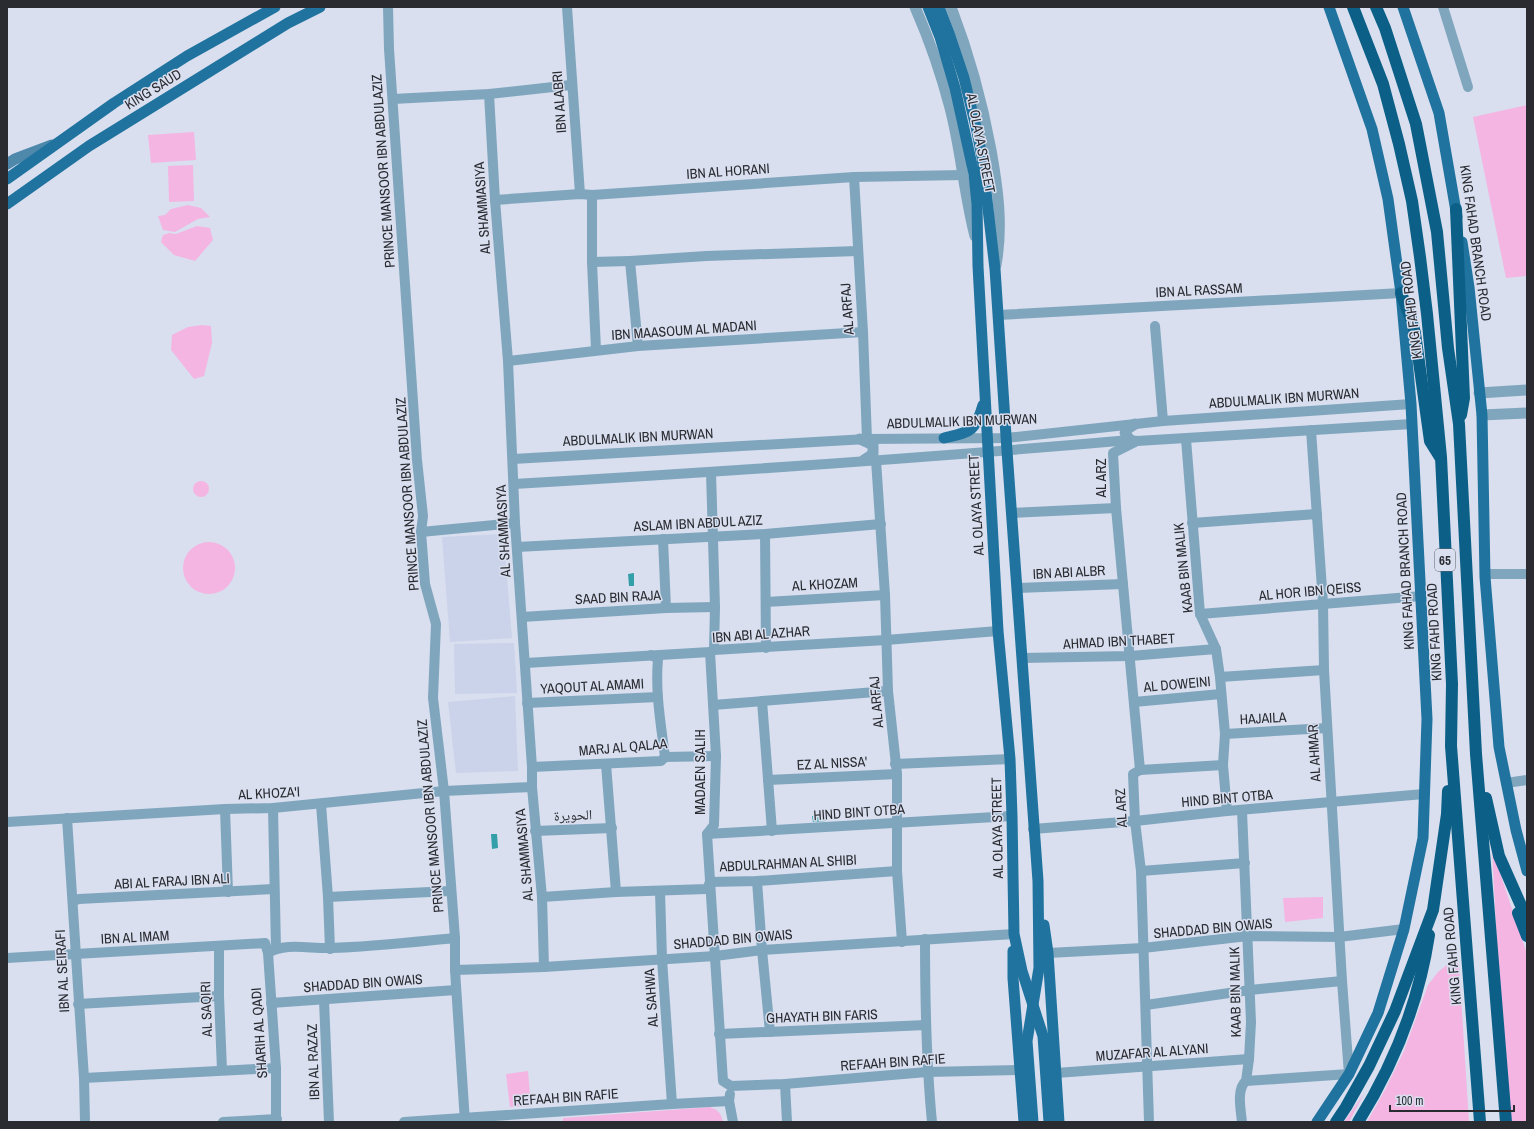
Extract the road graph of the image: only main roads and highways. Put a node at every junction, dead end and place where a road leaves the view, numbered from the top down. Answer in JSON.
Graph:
{"nodes":[{"id":1,"x":275,"y":7,"type":"edge"},
{"id":2,"x":320,"y":7,"type":"edge"},
{"id":3,"x":928,"y":7,"type":"edge"},
{"id":4,"x":938,"y":7,"type":"edge"},
{"id":5,"x":1329,"y":7,"type":"edge"},
{"id":6,"x":1353,"y":7,"type":"edge"},
{"id":7,"x":1376,"y":7,"type":"edge"},
{"id":8,"x":1403,"y":7,"type":"edge"},
{"id":9,"x":58,"y":143,"type":"junction"},
{"id":10,"x":7,"y":164,"type":"edge"},
{"id":11,"x":7,"y":179,"type":"edge"},
{"id":12,"x":7,"y":204,"type":"edge"},
{"id":13,"x":1456,"y":209,"type":"junction"},
{"id":14,"x":1401,"y":293,"type":"junction"},
{"id":15,"x":986,"y":397,"type":"junction"},
{"id":16,"x":1460,"y":424,"type":"junction"},
{"id":17,"x":944,"y":438,"type":"road end"},
{"id":18,"x":1441,"y":457,"type":"junction"},
{"id":19,"x":1450,"y":746,"type":"junction"},
{"id":20,"x":1476,"y":754,"type":"junction"},
{"id":21,"x":1503,"y":866,"type":"junction"},
{"id":22,"x":1527,"y":871,"type":"edge"},
{"id":23,"x":1038,"y":881,"type":"junction"},
{"id":24,"x":1433,"y":910,"type":"junction"},
{"id":25,"x":1527,"y":919,"type":"edge"},
{"id":26,"x":1014,"y":934,"type":"junction"},
{"id":27,"x":1527,"y":936,"type":"edge"},
{"id":28,"x":1033,"y":1005,"type":"junction"},
{"id":29,"x":1024,"y":1122,"type":"edge"},
{"id":30,"x":1033,"y":1122,"type":"edge"},
{"id":31,"x":1049,"y":1122,"type":"edge"},
{"id":32,"x":1059,"y":1122,"type":"edge"},
{"id":33,"x":1317,"y":1122,"type":"edge"},
{"id":34,"x":1336,"y":1122,"type":"edge"},
{"id":35,"x":1358,"y":1122,"type":"edge"},
{"id":36,"x":1480,"y":1122,"type":"edge"},
{"id":37,"x":1506,"y":1122,"type":"edge"}],
"edges":[{"from":1,"to":9,"type":"main road","name":"KING SAUD"},
{"from":2,"to":12,"type":"main road","name":"KING SAUD"},
{"from":3,"to":15,"type":"main road","name":"AL OLAYA STREET"},
{"from":4,"to":23,"type":"main road","name":"AL OLAYA STREET"},
{"from":5,"to":14,"type":"main road","name":"KING FAHAD BRANCH ROAD"},
{"from":6,"to":18,"type":"highway","name":"KING FAHD ROAD","number":"65"},
{"from":7,"to":16,"type":"highway","number":"65"},
{"from":8,"to":13,"type":"main road","name":"KING FAHAD BRANCH ROAD"},
{"from":9,"to":10,"type":"main road"},
{"from":9,"to":11,"type":"main road","name":"KING SAUD"},
{"from":13,"to":16,"type":"highway"},
{"from":13,"to":22,"type":"main road","name":"KING FAHAD BRANCH ROAD"},
{"from":14,"to":18,"type":"highway"},
{"from":14,"to":33,"type":"main road","name":"KING FAHAD BRANCH ROAD"},
{"from":15,"to":17,"type":"main road"},
{"from":15,"to":26,"type":"main road","name":"AL OLAYA STREET"},
{"from":16,"to":20,"type":"highway","number":"65"},
{"from":18,"to":19,"type":"highway","name":"KING FAHD ROAD","number":"65"},
{"from":19,"to":24,"type":"highway"},
{"from":19,"to":36,"type":"highway","name":"KING FAHD ROAD","number":"65"},
{"from":20,"to":21,"type":"highway"},
{"from":20,"to":37,"type":"highway","number":"65"},
{"from":21,"to":25,"type":"highway"},
{"from":21,"to":27,"type":"highway"},
{"from":23,"to":28,"type":"main road","name":"AL OLAYA STREET"},
{"from":23,"to":32,"type":"main road"},
{"from":24,"to":34,"type":"highway"},
{"from":24,"to":35,"type":"highway"},
{"from":26,"to":28,"type":"main road","name":"AL OLAYA STREET"},
{"from":26,"to":29,"type":"main road"},
{"from":28,"to":30,"type":"main road","name":"AL OLAYA STREET"},
{"from":28,"to":31,"type":"main road","name":"AL OLAYA STREET"}]}
